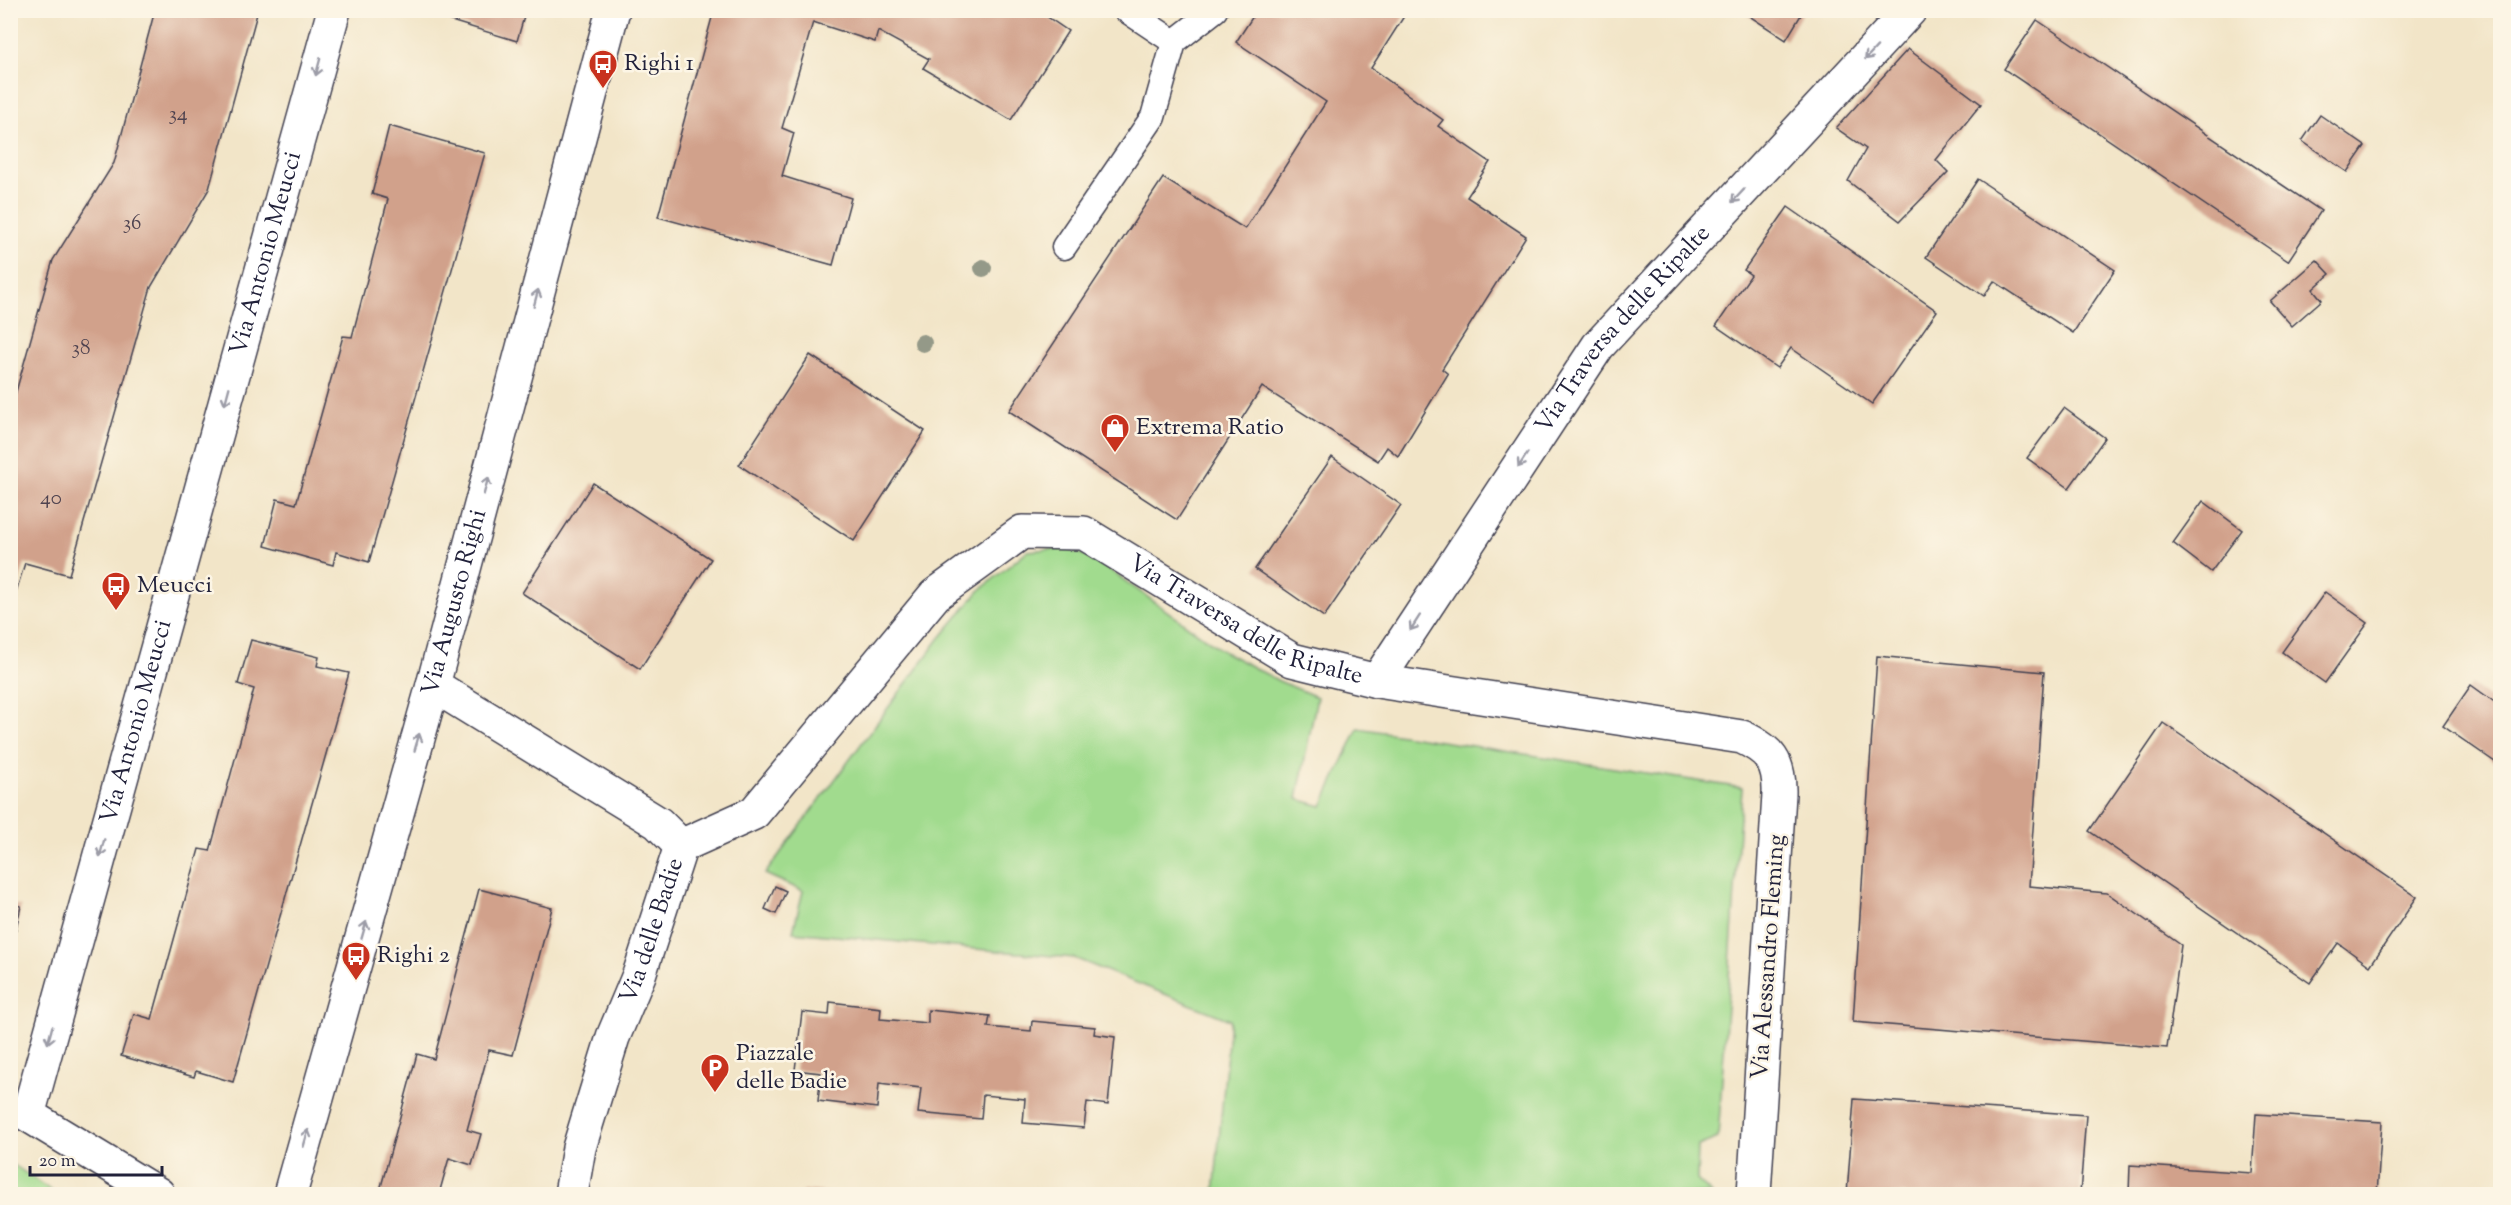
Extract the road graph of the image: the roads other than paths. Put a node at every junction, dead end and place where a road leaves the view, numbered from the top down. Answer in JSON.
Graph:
{"nodes":[{"id":1,"x":334,"y":10,"type":"edge"},
{"id":2,"x":614,"y":10,"type":"edge"},
{"id":3,"x":628,"y":10,"type":"edge"},
{"id":4,"x":1126,"y":10,"type":"edge"},
{"id":5,"x":1215,"y":10,"type":"edge"},
{"id":6,"x":1911,"y":10,"type":"edge"},
{"id":7,"x":1174,"y":42,"type":"junction"},
{"id":8,"x":588,"y":101,"type":"junction"},
{"id":9,"x":1064,"y":247,"type":"dead end"},
{"id":10,"x":1377,"y":681,"type":"junction"},
{"id":11,"x":433,"y":685,"type":"junction"},
{"id":12,"x":681,"y":846,"type":"junction"},
{"id":13,"x":158,"y":1194,"type":"edge"},
{"id":14,"x":290,"y":1194,"type":"edge"},
{"id":15,"x":571,"y":1194,"type":"edge"},
{"id":16,"x":1754,"y":1194,"type":"edge"}],
"edges":[{"from":1,"to":13,"type":"street","name":"Via Antonio Meucci","one_way":true},
{"from":2,"to":8,"type":"street","name":"Via Augusto Righi"},
{"from":3,"to":8,"type":"lane"},
{"from":4,"to":7,"type":"lane"},
{"from":5,"to":7,"type":"lane"},
{"from":6,"to":10,"type":"street","name":"Via Traversa delle Ripalte","one_way":true},
{"from":7,"to":9,"type":"lane"},
{"from":11,"to":8,"type":"street","name":"Via Augusto Righi","one_way":true},
{"from":10,"to":12,"type":"street","name":"Via Traversa delle Ripalte"},
{"from":10,"to":16,"type":"street","name":"Via Alessandro Fleming"},
{"from":11,"to":12,"type":"street","name":"Via delle Badie"},
{"from":14,"to":11,"type":"street","name":"Via Augusto Righi","one_way":true},
{"from":12,"to":15,"type":"street","name":"Via delle Badie"}]}
